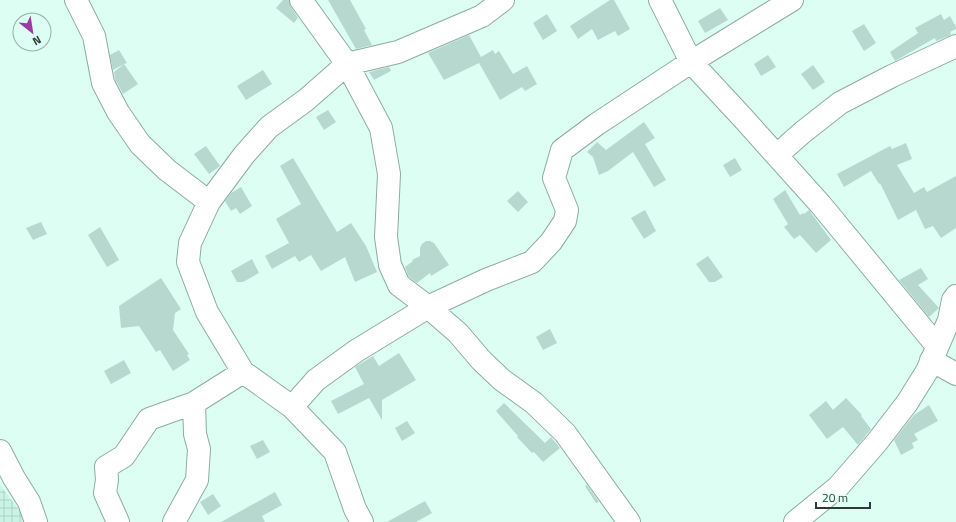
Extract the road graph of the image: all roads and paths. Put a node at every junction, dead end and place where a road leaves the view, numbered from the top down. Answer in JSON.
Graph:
{"nodes":[{"id":1,"x":76,"y":0,"type":"edge"},
{"id":2,"x":301,"y":0,"type":"edge"},
{"id":3,"x":503,"y":0,"type":"edge"},
{"id":4,"x":660,"y":0,"type":"edge"},
{"id":5,"x":792,"y":0,"type":"edge"},
{"id":6,"x":956,"y":46,"type":"edge"},
{"id":7,"x":691,"y":62,"type":"junction"},
{"id":8,"x":346,"y":64,"type":"junction"},
{"id":9,"x":777,"y":155,"type":"junction"},
{"id":10,"x":209,"y":202,"type":"junction"},
{"id":11,"x":956,"y":296,"type":"edge"},
{"id":12,"x":428,"y":307,"type":"junction"},
{"id":13,"x":934,"y":353,"type":"junction"},
{"id":14,"x":243,"y":372,"type":"junction"},
{"id":15,"x":956,"y":374,"type":"edge"},
{"id":16,"x":194,"y":402,"type":"junction"},
{"id":17,"x":292,"y":407,"type":"junction"},
{"id":18,"x":0,"y":451,"type":"edge"},
{"id":19,"x":36,"y":522,"type":"edge"},
{"id":20,"x":118,"y":522,"type":"edge"},
{"id":21,"x":174,"y":522,"type":"edge"},
{"id":22,"x":362,"y":522,"type":"edge"},
{"id":23,"x":629,"y":522,"type":"edge"},
{"id":24,"x":796,"y":522,"type":"edge"}],
"edges":[{"from":1,"to":10,"type":"street"},
{"from":2,"to":8,"type":"street"},
{"from":3,"to":8,"type":"street"},
{"from":4,"to":7,"type":"street"},
{"from":5,"to":7,"type":"street"},
{"from":6,"to":9,"type":"street"},
{"from":7,"to":9,"type":"street"},
{"from":7,"to":12,"type":"street"},
{"from":8,"to":10,"type":"street"},
{"from":8,"to":12,"type":"street"},
{"from":9,"to":13,"type":"street"},
{"from":10,"to":14,"type":"street"},
{"from":11,"to":13,"type":"street"},
{"from":12,"to":17,"type":"street"},
{"from":12,"to":23,"type":"street"},
{"from":13,"to":15,"type":"street"},
{"from":13,"to":24,"type":"street"},
{"from":14,"to":16,"type":"street"},
{"from":14,"to":17,"type":"street"},
{"from":16,"to":20,"type":"street"},
{"from":16,"to":21,"type":"street"},
{"from":17,"to":22,"type":"street"},
{"from":18,"to":19,"type":"street"}]}
